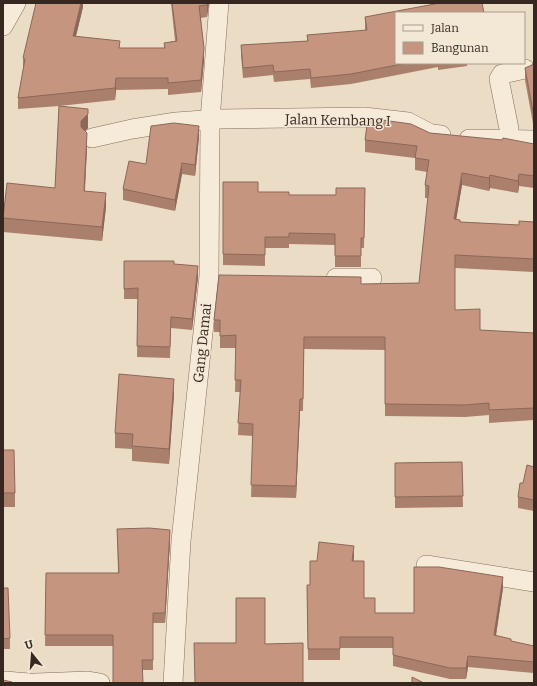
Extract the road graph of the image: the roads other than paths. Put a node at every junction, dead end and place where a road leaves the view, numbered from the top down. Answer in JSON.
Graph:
{"nodes":[{"id":1,"x":16,"y":3,"type":"edge"},
{"id":2,"x":219,"y":3,"type":"edge"},
{"id":3,"x":3,"y":26,"type":"edge"},
{"id":4,"x":525,"y":69,"type":"edge"},
{"id":5,"x":210,"y":120,"type":"junction"},
{"id":6,"x":92,"y":138,"type":"dead end"},
{"id":7,"x":510,"y":140,"type":"junction"},
{"id":8,"x":534,"y":140,"type":"edge"},
{"id":9,"x":318,"y":277,"type":"edge"},
{"id":10,"x":372,"y":278,"type":"dead end"},
{"id":11,"x":426,"y":565,"type":"edge"},
{"id":12,"x":534,"y":582,"type":"edge"},
{"id":13,"x":5,"y":680,"type":"edge"},
{"id":14,"x":29,"y":683,"type":"edge"},
{"id":15,"x":36,"y":683,"type":"edge"},
{"id":16,"x":100,"y":683,"type":"edge"},
{"id":17,"x":173,"y":683,"type":"edge"}],
"edges":[{"from":1,"to":3,"type":"street"},
{"from":2,"to":5,"type":"street","name":"Gang Damai"},
{"from":4,"to":7,"type":"street"},
{"from":5,"to":6,"type":"street","name":"Jalan Kembang I"},
{"from":5,"to":7,"type":"street","name":"Jalan Kembang I"},
{"from":5,"to":17,"type":"street","name":"Gang Damai"},
{"from":7,"to":8,"type":"street","name":"Jalan Kembang I"},
{"from":9,"to":10,"type":"street"},
{"from":11,"to":12,"type":"street"},
{"from":13,"to":14,"type":"street"},
{"from":15,"to":16,"type":"street"}]}
